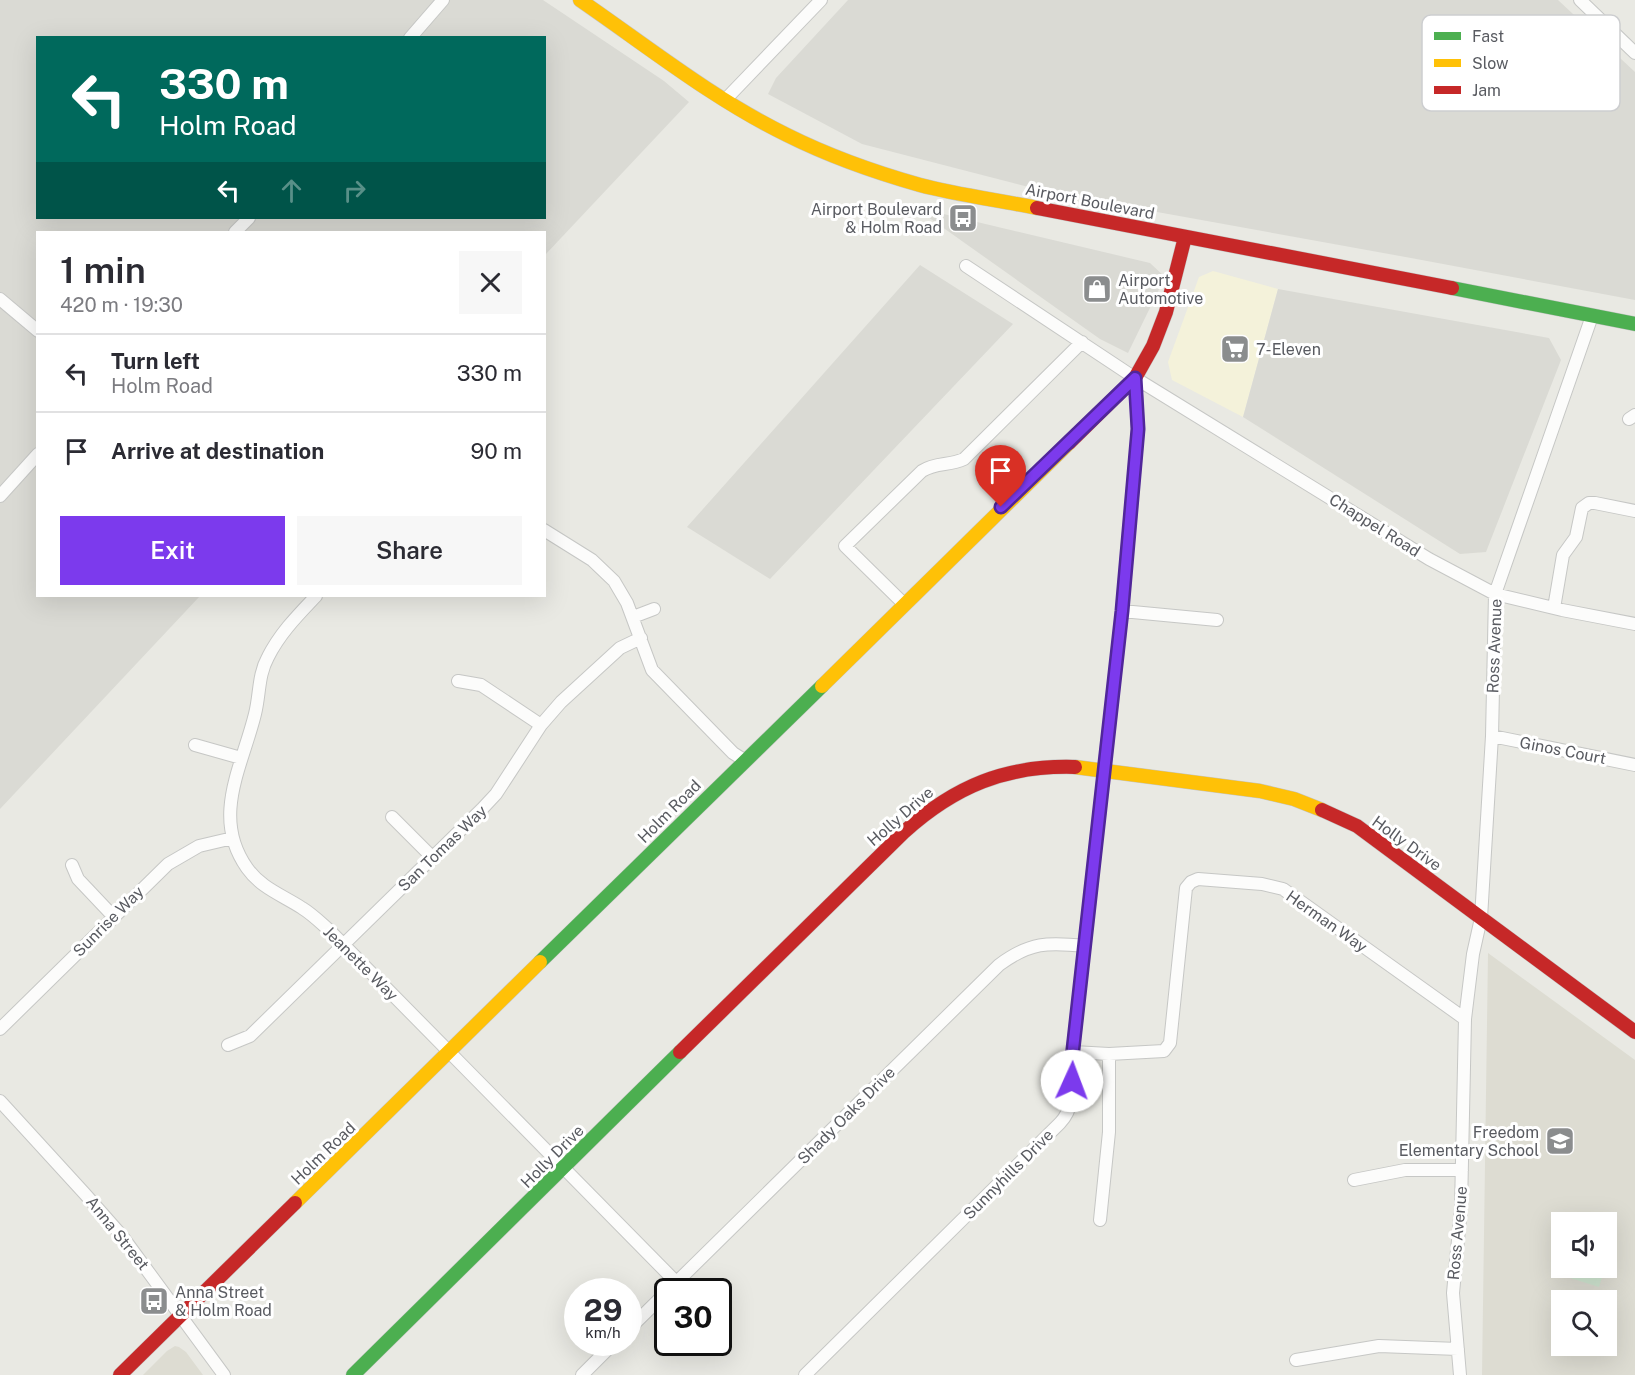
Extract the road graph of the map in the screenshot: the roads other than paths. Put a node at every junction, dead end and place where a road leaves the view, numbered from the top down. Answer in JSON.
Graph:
{"nodes":[{"id":1,"x":443,"y":0,"type":"edge"},
{"id":2,"x":580,"y":0,"type":"edge"},
{"id":3,"x":821,"y":0,"type":"edge"},
{"id":4,"x":1580,"y":0,"type":"edge"},
{"id":5,"x":1596,"y":15,"type":"edge"},
{"id":6,"x":412,"y":36,"type":"edge"},
{"id":7,"x":1620,"y":38,"type":"edge"},
{"id":8,"x":1635,"y":52,"type":"edge"},
{"id":9,"x":725,"y":100,"type":"junction"},
{"id":10,"x":248,"y":219,"type":"edge"},
{"id":11,"x":236,"y":231,"type":"edge"},
{"id":12,"x":1185,"y":237,"type":"junction"},
{"id":13,"x":966,"y":266,"type":"dead end"},
{"id":14,"x":0,"y":299,"type":"edge"},
{"id":15,"x":1592,"y":316,"type":"junction"},
{"id":16,"x":1635,"y":324,"type":"edge"},
{"id":17,"x":36,"y":330,"type":"edge"},
{"id":18,"x":1082,"y":342,"type":"junction"},
{"id":19,"x":1135,"y":378,"type":"junction"},
{"id":20,"x":36,"y":456,"type":"edge"},
{"id":21,"x":0,"y":496,"type":"edge"},
{"id":22,"x":1635,"y":511,"type":"edge"},
{"id":23,"x":546,"y":531,"type":"edge"},
{"id":24,"x":1495,"y":594,"type":"junction"},
{"id":25,"x":315,"y":597,"type":"edge"},
{"id":26,"x":903,"y":604,"type":"junction"},
{"id":27,"x":1554,"y":608,"type":"junction"},
{"id":28,"x":654,"y":609,"type":"dead end"},
{"id":29,"x":1122,"y":611,"type":"junction"},
{"id":30,"x":633,"y":617,"type":"junction"},
{"id":31,"x":1217,"y":620,"type":"dead end"},
{"id":32,"x":1635,"y":624,"type":"edge"},
{"id":33,"x":641,"y":638,"type":"junction"},
{"id":34,"x":458,"y":681,"type":"dead end"},
{"id":35,"x":541,"y":725,"type":"junction"},
{"id":36,"x":1492,"y":736,"type":"junction"},
{"id":37,"x":195,"y":745,"type":"dead end"},
{"id":38,"x":241,"y":758,"type":"junction"},
{"id":39,"x":744,"y":760,"type":"junction"},
{"id":40,"x":1635,"y":765,"type":"edge"},
{"id":41,"x":1104,"y":770,"type":"junction"},
{"id":42,"x":392,"y":817,"type":"dead end"},
{"id":43,"x":233,"y":838,"type":"junction"},
{"id":44,"x":432,"y":857,"type":"junction"},
{"id":45,"x":72,"y":865,"type":"dead end"},
{"id":46,"x":113,"y":916,"type":"junction"},
{"id":47,"x":1481,"y":918,"type":"junction"},
{"id":48,"x":344,"y":945,"type":"junction"},
{"id":49,"x":1085,"y":946,"type":"junction"},
{"id":50,"x":1465,"y":1019,"type":"junction"},
{"id":51,"x":0,"y":1029,"type":"edge"},
{"id":52,"x":1635,"y":1032,"type":"edge"},
{"id":53,"x":228,"y":1046,"type":"dead end"},
{"id":54,"x":1073,"y":1052,"type":"junction"},
{"id":55,"x":449,"y":1053,"type":"junction"},
{"id":56,"x":1109,"y":1054,"type":"junction"},
{"id":57,"x":0,"y":1101,"type":"edge"},
{"id":58,"x":562,"y":1168,"type":"junction"},
{"id":59,"x":1462,"y":1170,"type":"junction"},
{"id":60,"x":1354,"y":1180,"type":"dead end"},
{"id":61,"x":1100,"y":1220,"type":"dead end"},
{"id":62,"x":672,"y":1278,"type":"edge"},
{"id":63,"x":680,"y":1278,"type":"edge"},
{"id":64,"x":654,"y":1304,"type":"edge"},
{"id":65,"x":181,"y":1315,"type":"junction"},
{"id":66,"x":642,"y":1316,"type":"edge"},
{"id":67,"x":1458,"y":1349,"type":"junction"},
{"id":68,"x":601,"y":1356,"type":"edge"},
{"id":69,"x":1296,"y":1360,"type":"dead end"},
{"id":70,"x":120,"y":1375,"type":"edge"},
{"id":71,"x":224,"y":1375,"type":"edge"},
{"id":72,"x":352,"y":1375,"type":"edge"},
{"id":73,"x":582,"y":1375,"type":"edge"},
{"id":74,"x":805,"y":1375,"type":"edge"},
{"id":75,"x":1460,"y":1375,"type":"edge"}],
"edges":[{"from":1,"to":6,"type":"street"},
{"from":2,"to":9,"type":"street","name":"Airport Boulevard"},
{"from":3,"to":9,"type":"street"},
{"from":4,"to":5,"type":"street"},
{"from":7,"to":8,"type":"street"},
{"from":9,"to":12,"type":"street","name":"Airport Boulevard"},
{"from":10,"to":11,"type":"street"},
{"from":12,"to":15,"type":"street","name":"Airport Boulevard"},
{"from":12,"to":19,"type":"street","name":"Holm Road"},
{"from":13,"to":18,"type":"street","name":"Chappel Road"},
{"from":14,"to":17,"type":"street"},
{"from":15,"to":16,"type":"street","name":"Airport Boulevard"},
{"from":15,"to":24,"type":"street","name":"Ross Avenue"},
{"from":18,"to":19,"type":"street","name":"Chappel Road"},
{"from":18,"to":26,"type":"street"},
{"from":19,"to":24,"type":"street","name":"Chappel Road"},
{"from":19,"to":26,"type":"street","name":"Holm Road"},
{"from":19,"to":29,"type":"street","name":"Sunnyhills Drive"},
{"from":20,"to":21,"type":"street"},
{"from":22,"to":27,"type":"street"},
{"from":23,"to":30,"type":"street"},
{"from":24,"to":27,"type":"street","name":"Chappel Road"},
{"from":24,"to":36,"type":"street","name":"Ross Avenue"},
{"from":25,"to":38,"type":"street","name":"Jeanette Way"},
{"from":26,"to":39,"type":"street","name":"Holm Road"},
{"from":27,"to":32,"type":"street","name":"Chappel Road"},
{"from":28,"to":30,"type":"street"},
{"from":29,"to":31,"type":"street"},
{"from":29,"to":41,"type":"street","name":"Sunnyhills Drive"},
{"from":30,"to":33,"type":"street"},
{"from":33,"to":35,"type":"street","name":"San Tomas Way"},
{"from":33,"to":39,"type":"street"},
{"from":34,"to":35,"type":"street"},
{"from":35,"to":44,"type":"street","name":"San Tomas Way"},
{"from":36,"to":40,"type":"street","name":"Ginos Court"},
{"from":36,"to":47,"type":"street","name":"Ross Avenue"},
{"from":37,"to":38,"type":"street"},
{"from":38,"to":43,"type":"street","name":"Jeanette Way"},
{"from":39,"to":55,"type":"street","name":"Holm Road"},
{"from":41,"to":47,"type":"street","name":"Holly Drive"},
{"from":41,"to":49,"type":"street","name":"Sunnyhills Drive"},
{"from":41,"to":58,"type":"street","name":"Holly Drive"},
{"from":42,"to":44,"type":"street"},
{"from":43,"to":46,"type":"street","name":"Sunrise Way"},
{"from":43,"to":48,"type":"street","name":"Jeanette Way"},
{"from":44,"to":48,"type":"street","name":"San Tomas Way"},
{"from":45,"to":46,"type":"street"},
{"from":46,"to":51,"type":"street","name":"Sunrise Way"},
{"from":47,"to":50,"type":"street","name":"Ross Avenue"},
{"from":47,"to":52,"type":"street","name":"Holly Drive"},
{"from":48,"to":53,"type":"street","name":"San Tomas Way"},
{"from":48,"to":55,"type":"street","name":"Jeanette Way"},
{"from":49,"to":54,"type":"street","name":"Sunnyhills Drive"},
{"from":49,"to":63,"type":"street","name":"Shady Oaks Drive"},
{"from":50,"to":56,"type":"street","name":"Herman Way"},
{"from":50,"to":59,"type":"street","name":"Ross Avenue"},
{"from":54,"to":56,"type":"street","name":"Herman Way"},
{"from":54,"to":74,"type":"street","name":"Sunnyhills Drive"},
{"from":55,"to":58,"type":"street","name":"Jeanette Way"},
{"from":55,"to":65,"type":"street","name":"Holm Road"},
{"from":56,"to":61,"type":"street"},
{"from":57,"to":65,"type":"street","name":"Anna Street"},
{"from":58,"to":62,"type":"street","name":"Jeanette Way"},
{"from":58,"to":72,"type":"street","name":"Holly Drive"},
{"from":59,"to":60,"type":"street"},
{"from":59,"to":67,"type":"street","name":"Ross Avenue"},
{"from":64,"to":66,"type":"street","name":"Shady Oaks Drive"},
{"from":65,"to":70,"type":"street","name":"Holm Road"},
{"from":65,"to":71,"type":"street","name":"Anna Street"},
{"from":67,"to":69,"type":"street"},
{"from":67,"to":75,"type":"street","name":"Ross Avenue"},
{"from":68,"to":73,"type":"street"}]}
